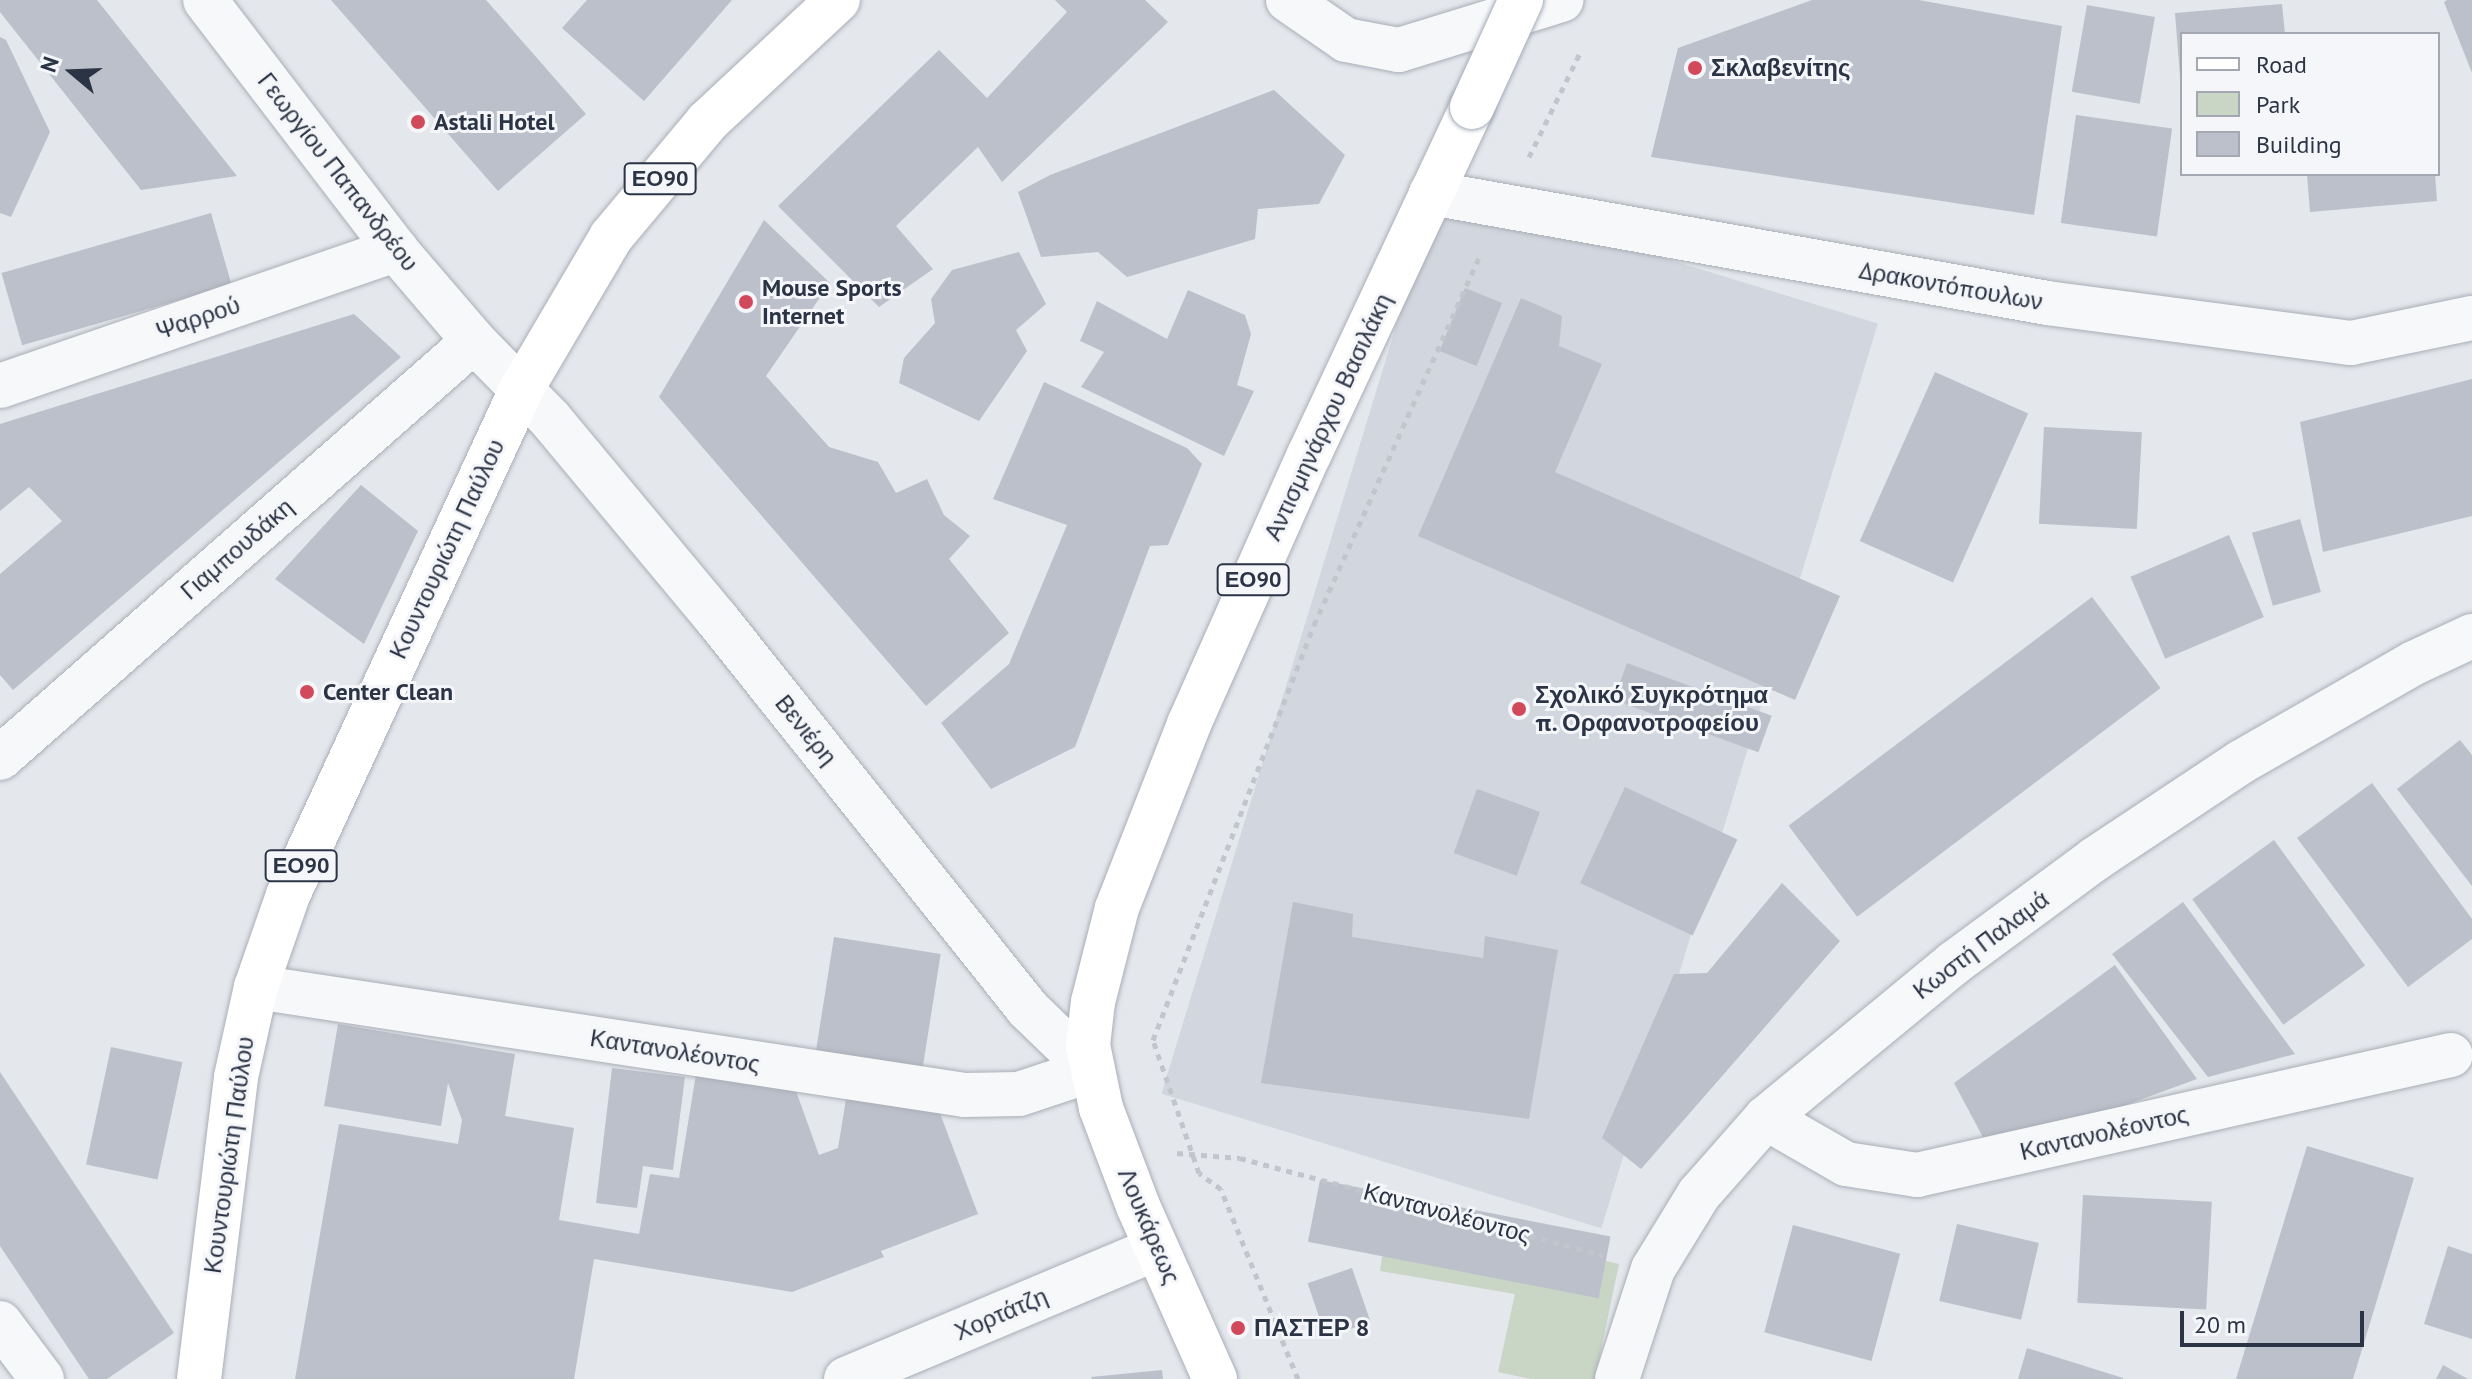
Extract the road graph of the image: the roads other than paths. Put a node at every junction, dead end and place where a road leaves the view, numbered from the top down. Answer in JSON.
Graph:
{"nodes":[{"id":1,"x":205,"y":0,"type":"edge"},
{"id":2,"x":838,"y":0,"type":"edge"},
{"id":3,"x":1288,"y":0,"type":"edge"},
{"id":4,"x":1521,"y":0,"type":"edge"},
{"id":5,"x":1562,"y":0,"type":"edge"},
{"id":6,"x":1431,"y":193,"type":"junction"},
{"id":7,"x":396,"y":250,"type":"junction"},
{"id":8,"x":2472,"y":318,"type":"edge"},
{"id":9,"x":474,"y":341,"type":"junction"},
{"id":10,"x":0,"y":386,"type":"edge"},
{"id":11,"x":521,"y":390,"type":"junction"},
{"id":12,"x":2472,"y":636,"type":"edge"},
{"id":13,"x":0,"y":758,"type":"edge"},
{"id":14,"x":256,"y":987,"type":"junction"},
{"id":15,"x":2451,"y":1055,"type":"dead end"},
{"id":16,"x":1091,"y":1070,"type":"junction"},
{"id":17,"x":1766,"y":1118,"type":"junction"},
{"id":18,"x":1156,"y":1249,"type":"junction"},
{"id":19,"x":0,"y":1323,"type":"edge"},
{"id":20,"x":42,"y":1379,"type":"edge"},
{"id":21,"x":199,"y":1379,"type":"edge"},
{"id":22,"x":846,"y":1379,"type":"edge"},
{"id":23,"x":1215,"y":1379,"type":"edge"},
{"id":24,"x":1617,"y":1379,"type":"edge"}],
"edges":[{"from":1,"to":7,"type":"street","name":"Γεωργίου Παπανδρέου"},
{"from":2,"to":11,"type":"main road","name":"Κουντουριώτη Παύλου","number":"ΕΟ90"},
{"from":3,"to":5,"type":"street"},
{"from":4,"to":6,"type":"main road","name":"Αντισμηνάρχου Βασιλάκη","number":"ΕΟ90","bridge":true},
{"from":6,"to":8,"type":"street","name":"Δρακοντόπουλων"},
{"from":6,"to":16,"type":"main road","name":"Αντισμηνάρχου Βασιλάκη","number":"ΕΟ90"},
{"from":7,"to":9,"type":"street","name":"Γεωργίου Παπανδρέου"},
{"from":7,"to":10,"type":"street","name":"Ψαρρού"},
{"from":9,"to":11,"type":"street","name":"Γεωργίου Παπανδρέου"},
{"from":9,"to":13,"type":"street","name":"Γιαμπουδάκη"},
{"from":11,"to":14,"type":"main road","name":"Κουντουριώτη Παύλου","number":"ΕΟ90"},
{"from":11,"to":16,"type":"street","name":"Βενιέρη"},
{"from":12,"to":17,"type":"street","name":"Κωστή Παλαμά"},
{"from":14,"to":16,"type":"street","name":"Καντανολέοντος"},
{"from":14,"to":21,"type":"main road","name":"Κουντουριώτη Παύλου","number":"ΕΟ90"},
{"from":15,"to":17,"type":"street","name":"Καντανολέοντος"},
{"from":16,"to":18,"type":"main road","name":"Λουκάρεως","number":"ΕΟ90"},
{"from":17,"to":24,"type":"street","name":"Κωστή Παλαμά"},
{"from":18,"to":22,"type":"street","name":"Χορτάτζη"},
{"from":18,"to":23,"type":"main road","name":"Λουκάρεως","number":"ΕΟ90"},
{"from":19,"to":20,"type":"street"}]}
